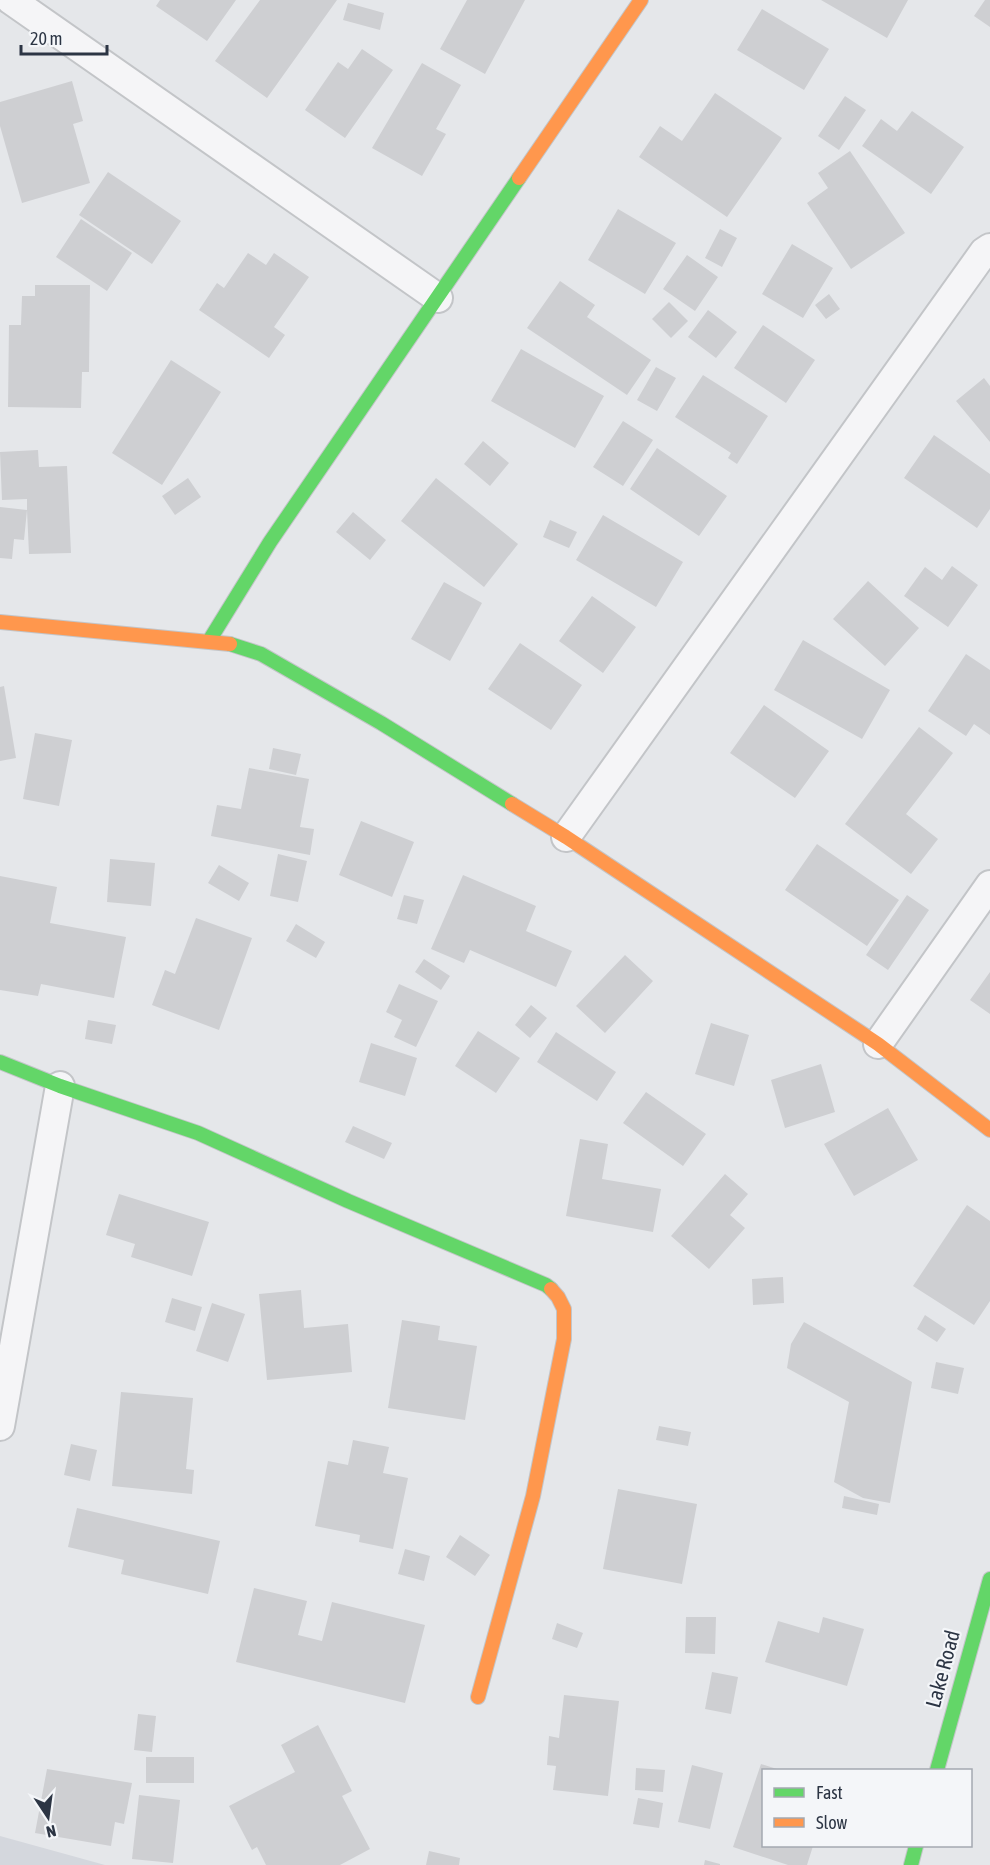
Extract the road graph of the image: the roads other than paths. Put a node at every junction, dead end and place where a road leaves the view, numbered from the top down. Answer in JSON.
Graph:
{"nodes":[{"id":1,"x":11,"y":0,"type":"edge"},
{"id":2,"x":641,"y":0,"type":"edge"},
{"id":3,"x":990,"y":248,"type":"edge"},
{"id":4,"x":438,"y":298,"type":"junction"},
{"id":5,"x":0,"y":622,"type":"edge"},
{"id":6,"x":209,"y":641,"type":"junction"},
{"id":7,"x":566,"y":837,"type":"junction"},
{"id":8,"x":990,"y":885,"type":"edge"},
{"id":9,"x":878,"y":1044,"type":"junction"},
{"id":10,"x":0,"y":1062,"type":"edge"},
{"id":11,"x":60,"y":1086,"type":"junction"},
{"id":12,"x":990,"y":1130,"type":"edge"},
{"id":13,"x":0,"y":1426,"type":"edge"},
{"id":14,"x":990,"y":1579,"type":"edge"},
{"id":15,"x":478,"y":1697,"type":"dead end"},
{"id":16,"x":937,"y":1769,"type":"edge"},
{"id":17,"x":916,"y":1847,"type":"edge"},
{"id":18,"x":911,"y":1865,"type":"edge"}],
"edges":[{"from":1,"to":4,"type":"street"},
{"from":2,"to":4,"type":"street"},
{"from":3,"to":7,"type":"street"},
{"from":4,"to":6,"type":"street"},
{"from":5,"to":6,"type":"street"},
{"from":6,"to":7,"type":"street"},
{"from":7,"to":9,"type":"street"},
{"from":8,"to":9,"type":"street"},
{"from":9,"to":12,"type":"street"},
{"from":10,"to":11,"type":"street"},
{"from":11,"to":13,"type":"street"},
{"from":11,"to":15,"type":"street"},
{"from":14,"to":16,"type":"street","name":"Lake Road"},
{"from":17,"to":18,"type":"street"}]}
